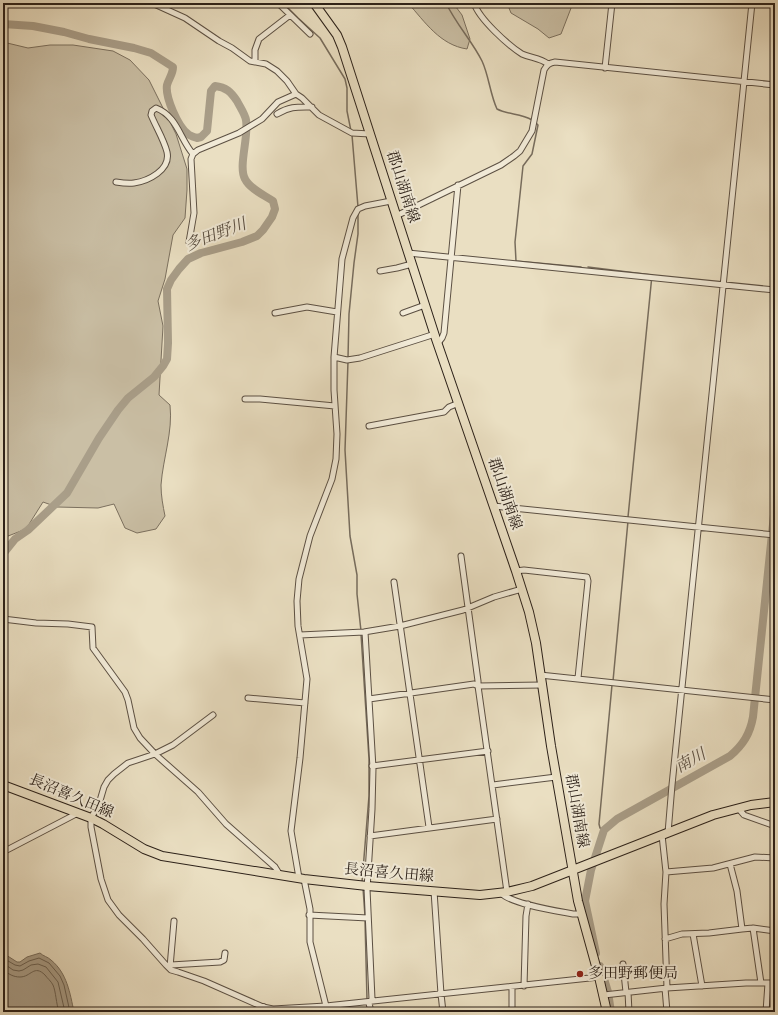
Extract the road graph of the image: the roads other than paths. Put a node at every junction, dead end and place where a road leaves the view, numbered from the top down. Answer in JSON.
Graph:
{"nodes":[{"id":1,"x":152,"y":3,"type":"edge"},
{"id":2,"x":278,"y":3,"type":"edge"},
{"id":3,"x":314,"y":3,"type":"edge"},
{"id":4,"x":474,"y":3,"type":"edge"},
{"id":5,"x":612,"y":3,"type":"edge"},
{"id":6,"x":752,"y":3,"type":"edge"},
{"id":7,"x":290,"y":15,"type":"junction"},
{"id":8,"x":310,"y":34,"type":"dead end"},
{"id":9,"x":255,"y":62,"type":"junction"},
{"id":10,"x":548,"y":64,"type":"junction"},
{"id":11,"x":605,"y":68,"type":"junction"},
{"id":12,"x":744,"y":82,"type":"junction"},
{"id":13,"x":775,"y":84,"type":"edge"},
{"id":14,"x":296,"y":94,"type":"junction"},
{"id":15,"x":312,"y":107,"type":"junction"},
{"id":16,"x":277,"y":114,"type":"dead end"},
{"id":17,"x":370,"y":134,"type":"junction"},
{"id":18,"x":193,"y":154,"type":"junction"},
{"id":19,"x":116,"y":182,"type":"dead end"},
{"id":20,"x":458,"y":185,"type":"junction"},
{"id":21,"x":391,"y":201,"type":"junction"},
{"id":22,"x":396,"y":216,"type":"junction"},
{"id":23,"x":189,"y":242,"type":"dead end"},
{"id":24,"x":408,"y":253,"type":"junction"},
{"id":25,"x":452,"y":257,"type":"junction"},
{"id":26,"x":412,"y":264,"type":"junction"},
{"id":27,"x":380,"y":271,"type":"dead end"},
{"id":28,"x":723,"y":285,"type":"junction"},
{"id":29,"x":775,"y":290,"type":"edge"},
{"id":30,"x":425,"y":305,"type":"junction"},
{"id":31,"x":337,"y":312,"type":"junction"},
{"id":32,"x":276,"y":313,"type":"dead end"},
{"id":33,"x":403,"y":313,"type":"dead end"},
{"id":34,"x":435,"y":334,"type":"junction"},
{"id":35,"x":438,"y":343,"type":"junction"},
{"id":36,"x":334,"y":357,"type":"junction"},
{"id":37,"x":245,"y":399,"type":"dead end"},
{"id":38,"x":459,"y":404,"type":"junction"},
{"id":39,"x":335,"y":406,"type":"junction"},
{"id":40,"x":369,"y":426,"type":"dead end"},
{"id":41,"x":494,"y":506,"type":"junction"},
{"id":42,"x":698,"y":527,"type":"junction"},
{"id":43,"x":775,"y":535,"type":"edge"},
{"id":44,"x":462,"y":556,"type":"dead end"},
{"id":45,"x":516,"y":571,"type":"junction"},
{"id":46,"x":394,"y":582,"type":"dead end"},
{"id":47,"x":522,"y":589,"type":"junction"},
{"id":48,"x":468,"y":608,"type":"junction"},
{"id":49,"x":3,"y":619,"type":"edge"},
{"id":50,"x":400,"y":626,"type":"junction"},
{"id":51,"x":365,"y":632,"type":"junction"},
{"id":52,"x":300,"y":635,"type":"junction"},
{"id":53,"x":540,"y":675,"type":"junction"},
{"id":54,"x":578,"y":678,"type":"junction"},
{"id":55,"x":542,"y":685,"type":"junction"},
{"id":56,"x":478,"y":686,"type":"junction"},
{"id":57,"x":682,"y":690,"type":"junction"},
{"id":58,"x":409,"y":694,"type":"junction"},
{"id":59,"x":248,"y":698,"type":"dead end"},
{"id":60,"x":369,"y":699,"type":"junction"},
{"id":61,"x":775,"y":700,"type":"edge"},
{"id":62,"x":305,"y":703,"type":"junction"},
{"id":63,"x":213,"y":715,"type":"dead end"},
{"id":64,"x":488,"y":751,"type":"junction"},
{"id":65,"x":155,"y":754,"type":"junction"},
{"id":66,"x":419,"y":759,"type":"junction"},
{"id":67,"x":372,"y":766,"type":"junction"},
{"id":68,"x":556,"y":777,"type":"junction"},
{"id":69,"x":3,"y":785,"type":"edge"},
{"id":70,"x":493,"y":785,"type":"junction"},
{"id":71,"x":775,"y":802,"type":"edge"},
{"id":72,"x":738,"y":808,"type":"junction"},
{"id":73,"x":78,"y":813,"type":"junction"},
{"id":74,"x":91,"y":818,"type":"junction"},
{"id":75,"x":497,"y":819,"type":"junction"},
{"id":76,"x":775,"y":826,"type":"edge"},
{"id":77,"x":429,"y":827,"type":"junction"},
{"id":78,"x":665,"y":834,"type":"junction"},
{"id":79,"x":370,"y":836,"type":"junction"},
{"id":80,"x":3,"y":852,"type":"edge"},
{"id":81,"x":775,"y":858,"type":"edge"},
{"id":82,"x":730,"y":864,"type":"junction"},
{"id":83,"x":576,"y":870,"type":"junction"},
{"id":84,"x":666,"y":872,"type":"junction"},
{"id":85,"x":280,"y":875,"type":"junction"},
{"id":86,"x":302,"y":879,"type":"junction"},
{"id":87,"x":367,"y":886,"type":"junction"},
{"id":88,"x":434,"y":892,"type":"junction"},
{"id":89,"x":504,"y":893,"type":"junction"},
{"id":90,"x":528,"y":904,"type":"junction"},
{"id":91,"x":581,"y":914,"type":"junction"},
{"id":92,"x":309,"y":915,"type":"junction"},
{"id":93,"x":368,"y":918,"type":"junction"},
{"id":94,"x":174,"y":921,"type":"dead end"},
{"id":95,"x":753,"y":928,"type":"junction"},
{"id":96,"x":742,"y":929,"type":"junction"},
{"id":97,"x":775,"y":931,"type":"edge"},
{"id":98,"x":693,"y":934,"type":"junction"},
{"id":99,"x":665,"y":939,"type":"junction"},
{"id":100,"x":225,"y":953,"type":"dead end"},
{"id":101,"x":623,"y":964,"type":"dead end"},
{"id":102,"x":170,"y":967,"type":"junction"},
{"id":103,"x":599,"y":977,"type":"junction"},
{"id":104,"x":761,"y":983,"type":"junction"},
{"id":105,"x":768,"y":983,"type":"junction"},
{"id":106,"x":775,"y":983,"type":"edge"},
{"id":107,"x":524,"y":986,"type":"junction"},
{"id":108,"x":702,"y":986,"type":"junction"},
{"id":109,"x":512,"y":987,"type":"junction"},
{"id":110,"x":666,"y":988,"type":"junction"},
{"id":111,"x":627,"y":992,"type":"junction"},
{"id":112,"x":441,"y":994,"type":"junction"},
{"id":113,"x":604,"y":995,"type":"junction"},
{"id":114,"x":370,"y":1001,"type":"junction"},
{"id":115,"x":326,"y":1006,"type":"junction"},
{"id":116,"x":263,"y":1009,"type":"edge"},
{"id":117,"x":371,"y":1012,"type":"edge"},
{"id":118,"x":443,"y":1012,"type":"edge"},
{"id":119,"x":512,"y":1012,"type":"edge"},
{"id":120,"x":607,"y":1012,"type":"edge"},
{"id":121,"x":630,"y":1012,"type":"edge"},
{"id":122,"x":667,"y":1012,"type":"edge"},
{"id":123,"x":766,"y":1012,"type":"edge"}],
"edges":[{"from":1,"to":9,"type":"street"},
{"from":2,"to":7,"type":"street"},
{"from":3,"to":17,"type":"main road","name":"郡山湖南線"},
{"from":4,"to":10,"type":"street"},
{"from":5,"to":11,"type":"street"},
{"from":6,"to":12,"type":"street"},
{"from":7,"to":8,"type":"street"},
{"from":7,"to":9,"type":"street"},
{"from":9,"to":14,"type":"street"},
{"from":10,"to":11,"type":"street"},
{"from":10,"to":20,"type":"street"},
{"from":11,"to":12,"type":"street"},
{"from":12,"to":13,"type":"street"},
{"from":12,"to":28,"type":"street"},
{"from":14,"to":15,"type":"street"},
{"from":14,"to":18,"type":"street"},
{"from":15,"to":16,"type":"street"},
{"from":15,"to":17,"type":"street"},
{"from":17,"to":21,"type":"main road","name":"郡山湖南線"},
{"from":18,"to":19,"type":"street"},
{"from":18,"to":23,"type":"street"},
{"from":20,"to":22,"type":"street"},
{"from":20,"to":25,"type":"street"},
{"from":21,"to":22,"type":"main road","name":"郡山湖南線"},
{"from":21,"to":31,"type":"street"},
{"from":22,"to":24,"type":"main road","name":"郡山湖南線"},
{"from":24,"to":25,"type":"street"},
{"from":24,"to":26,"type":"main road","name":"郡山湖南線"},
{"from":25,"to":28,"type":"street"},
{"from":25,"to":35,"type":"street"},
{"from":26,"to":27,"type":"street"},
{"from":26,"to":30,"type":"main road","name":"郡山湖南線"},
{"from":28,"to":29,"type":"street"},
{"from":28,"to":42,"type":"street"},
{"from":30,"to":33,"type":"street"},
{"from":30,"to":34,"type":"main road","name":"郡山湖南線"},
{"from":31,"to":32,"type":"street"},
{"from":31,"to":36,"type":"street"},
{"from":34,"to":35,"type":"main road","name":"郡山湖南線"},
{"from":34,"to":36,"type":"street"},
{"from":35,"to":38,"type":"main road","name":"郡山湖南線"},
{"from":36,"to":39,"type":"street"},
{"from":37,"to":39,"type":"street"},
{"from":38,"to":40,"type":"street"},
{"from":38,"to":41,"type":"main road","name":"郡山湖南線"},
{"from":39,"to":52,"type":"street"},
{"from":41,"to":42,"type":"street"},
{"from":41,"to":45,"type":"main road","name":"郡山湖南線"},
{"from":42,"to":43,"type":"street"},
{"from":42,"to":57,"type":"street"},
{"from":44,"to":48,"type":"street"},
{"from":45,"to":47,"type":"main road","name":"郡山湖南線"},
{"from":45,"to":54,"type":"street"},
{"from":46,"to":50,"type":"street"},
{"from":47,"to":48,"type":"street"},
{"from":47,"to":53,"type":"main road","name":"郡山湖南線"},
{"from":48,"to":50,"type":"street"},
{"from":48,"to":56,"type":"street"},
{"from":49,"to":65,"type":"street"},
{"from":50,"to":51,"type":"street"},
{"from":50,"to":58,"type":"street"},
{"from":51,"to":52,"type":"street"},
{"from":51,"to":60,"type":"street"},
{"from":52,"to":62,"type":"street"},
{"from":53,"to":54,"type":"street"},
{"from":53,"to":55,"type":"main road","name":"郡山湖南線"},
{"from":54,"to":57,"type":"street"},
{"from":55,"to":56,"type":"street"},
{"from":55,"to":68,"type":"main road","name":"郡山湖南線"},
{"from":56,"to":58,"type":"street"},
{"from":56,"to":64,"type":"street"},
{"from":57,"to":61,"type":"street"},
{"from":57,"to":78,"type":"street"},
{"from":58,"to":60,"type":"street"},
{"from":58,"to":66,"type":"street"},
{"from":59,"to":62,"type":"street"},
{"from":60,"to":67,"type":"street"},
{"from":62,"to":86,"type":"street"},
{"from":63,"to":65,"type":"street"},
{"from":64,"to":66,"type":"street"},
{"from":64,"to":70,"type":"street"},
{"from":65,"to":74,"type":"street"},
{"from":65,"to":85,"type":"street"},
{"from":66,"to":67,"type":"street"},
{"from":66,"to":77,"type":"street"},
{"from":67,"to":79,"type":"street"},
{"from":68,"to":70,"type":"street"},
{"from":68,"to":83,"type":"main road","name":"郡山湖南線"},
{"from":69,"to":73,"type":"main road","name":"長沼喜久田線"},
{"from":70,"to":75,"type":"street"},
{"from":71,"to":72,"type":"main road","name":"長沼喜久田線"},
{"from":72,"to":76,"type":"street"},
{"from":72,"to":78,"type":"main road","name":"長沼喜久田線"},
{"from":73,"to":74,"type":"main road","name":"長沼喜久田線"},
{"from":73,"to":80,"type":"street"},
{"from":74,"to":85,"type":"main road","name":"長沼喜久田線"},
{"from":74,"to":102,"type":"street"},
{"from":75,"to":77,"type":"street"},
{"from":75,"to":89,"type":"street"},
{"from":77,"to":79,"type":"street"},
{"from":78,"to":83,"type":"main road","name":"長沼喜久田線"},
{"from":78,"to":84,"type":"street"},
{"from":79,"to":87,"type":"street"},
{"from":81,"to":82,"type":"street"},
{"from":82,"to":84,"type":"street"},
{"from":82,"to":96,"type":"street"},
{"from":83,"to":89,"type":"main road","name":"長沼喜久田線"},
{"from":83,"to":91,"type":"main road","name":"郡山湖南線"},
{"from":84,"to":99,"type":"street"},
{"from":85,"to":86,"type":"main road","name":"長沼喜久田線"},
{"from":86,"to":87,"type":"main road","name":"長沼喜久田線"},
{"from":86,"to":92,"type":"street"},
{"from":87,"to":88,"type":"main road","name":"長沼喜久田線"},
{"from":87,"to":93,"type":"street"},
{"from":88,"to":89,"type":"main road","name":"長沼喜久田線"},
{"from":88,"to":112,"type":"street"},
{"from":89,"to":90,"type":"street"},
{"from":90,"to":91,"type":"street"},
{"from":90,"to":107,"type":"street"},
{"from":91,"to":103,"type":"main road","name":"郡山湖南線"},
{"from":92,"to":93,"type":"street"},
{"from":92,"to":115,"type":"street"},
{"from":93,"to":114,"type":"street"},
{"from":94,"to":102,"type":"street"},
{"from":95,"to":96,"type":"street"},
{"from":95,"to":97,"type":"street"},
{"from":95,"to":104,"type":"street"},
{"from":96,"to":98,"type":"street"},
{"from":98,"to":99,"type":"street"},
{"from":98,"to":108,"type":"street"},
{"from":99,"to":110,"type":"street"},
{"from":100,"to":102,"type":"street"},
{"from":101,"to":111,"type":"street"},
{"from":102,"to":116,"type":"street"},
{"from":103,"to":107,"type":"street"},
{"from":103,"to":113,"type":"main road","name":"郡山湖南線"},
{"from":104,"to":105,"type":"street"},
{"from":104,"to":108,"type":"street"},
{"from":105,"to":106,"type":"street"},
{"from":105,"to":123,"type":"street"},
{"from":107,"to":109,"type":"street"},
{"from":108,"to":110,"type":"street"},
{"from":109,"to":112,"type":"street"},
{"from":109,"to":119,"type":"street"},
{"from":110,"to":111,"type":"street"},
{"from":110,"to":122,"type":"street"},
{"from":111,"to":113,"type":"street"},
{"from":111,"to":121,"type":"street"},
{"from":112,"to":114,"type":"street"},
{"from":112,"to":118,"type":"street"},
{"from":113,"to":120,"type":"main road","name":"郡山湖南線"},
{"from":114,"to":115,"type":"street"},
{"from":114,"to":117,"type":"street"},
{"from":115,"to":116,"type":"street"}]}
